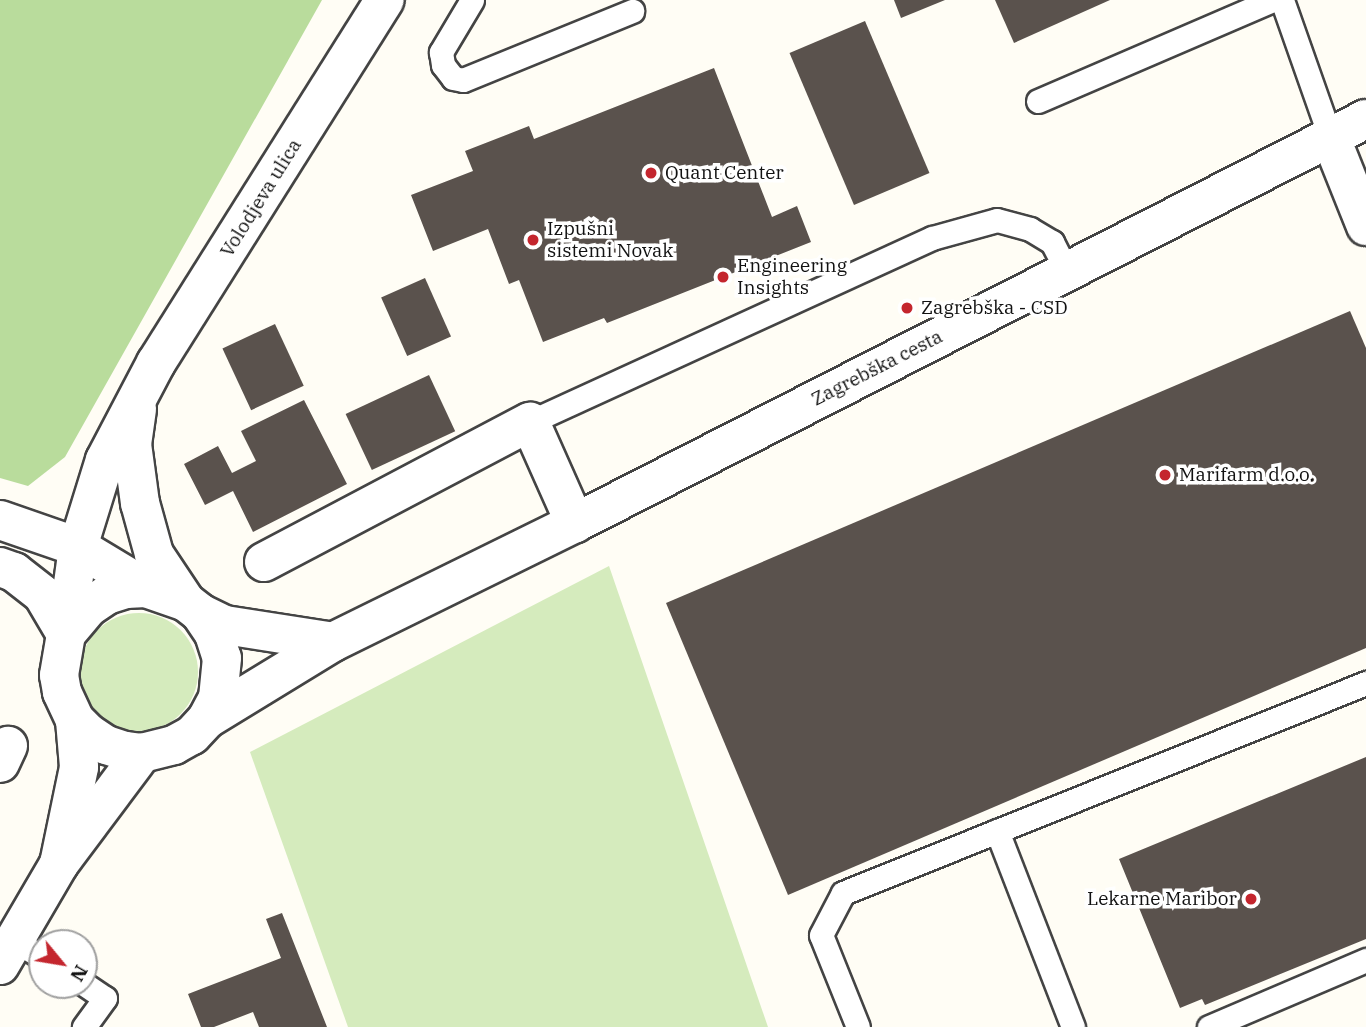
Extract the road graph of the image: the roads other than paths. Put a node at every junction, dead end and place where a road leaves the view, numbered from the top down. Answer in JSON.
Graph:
{"nodes":[{"id":1,"x":385,"y":0,"type":"edge"},
{"id":2,"x":472,"y":0,"type":"edge"},
{"id":3,"x":1272,"y":0,"type":"edge"},
{"id":4,"x":1282,"y":0,"type":"edge"},
{"id":5,"x":632,"y":10,"type":"dead end"},
{"id":6,"x":1038,"y":102,"type":"dead end"},
{"id":7,"x":1366,"y":119,"type":"edge"},
{"id":8,"x":1330,"y":136,"type":"junction"},
{"id":9,"x":1366,"y":226,"type":"edge"},
{"id":10,"x":1068,"y":271,"type":"junction"},
{"id":11,"x":138,"y":397,"type":"junction"},
{"id":12,"x":530,"y":422,"type":"junction"},
{"id":13,"x":0,"y":520,"type":"edge"},
{"id":14,"x":575,"y":523,"type":"junction"},
{"id":15,"x":78,"y":547,"type":"junction"},
{"id":16,"x":264,"y":562,"type":"dead end"},
{"id":17,"x":0,"y":567,"type":"edge"},
{"id":18,"x":146,"y":588,"type":"junction"},
{"id":19,"x":193,"y":607,"type":"junction"},
{"id":20,"x":66,"y":634,"type":"junction"},
{"id":21,"x":333,"y":642,"type":"junction"},
{"id":22,"x":1366,"y":683,"type":"edge"},
{"id":23,"x":207,"y":719,"type":"junction"},
{"id":24,"x":75,"y":720,"type":"junction"},
{"id":25,"x":142,"y":753,"type":"junction"},
{"id":26,"x":998,"y":831,"type":"junction"},
{"id":27,"x":59,"y":864,"type":"junction"},
{"id":28,"x":15,"y":948,"type":"edge"},
{"id":29,"x":1366,"y":960,"type":"edge"},
{"id":30,"x":98,"y":993,"type":"edge"},
{"id":31,"x":84,"y":1027,"type":"edge"},
{"id":32,"x":858,"y":1027,"type":"edge"},
{"id":33,"x":1073,"y":1027,"type":"edge"},
{"id":34,"x":1209,"y":1027,"type":"edge"}],
"edges":[{"from":1,"to":11,"type":"street","name":"Volodjeva ulica"},
{"from":2,"to":5,"type":"lane"},
{"from":3,"to":6,"type":"lane"},
{"from":4,"to":8,"type":"lane"},
{"from":7,"to":8,"type":"street","name":"Zagrebška cesta"},
{"from":8,"to":9,"type":"street"},
{"from":8,"to":10,"type":"street","name":"Zagrebška cesta"},
{"from":10,"to":12,"type":"lane"},
{"from":10,"to":14,"type":"street","name":"Zagrebška cesta"},
{"from":11,"to":15,"type":"street","name":"Volodjeva ulica"},
{"from":11,"to":19,"type":"street","name":"Volodjeva ulica"},
{"from":12,"to":14,"type":"street"},
{"from":12,"to":16,"type":"street"},
{"from":13,"to":15,"type":"street"},
{"from":14,"to":21,"type":"street","name":"Zagrebška cesta"},
{"from":15,"to":18,"type":"street"},
{"from":15,"to":20,"type":"street","name":"Volodjeva ulica"},
{"from":17,"to":20,"type":"street"},
{"from":18,"to":19,"type":"street"},
{"from":18,"to":20,"type":"street"},
{"from":19,"to":21,"type":"street"},
{"from":19,"to":23,"type":"street"},
{"from":20,"to":24,"type":"street"},
{"from":21,"to":23,"type":"street","name":"Zagrebška cesta"},
{"from":22,"to":26,"type":"lane"},
{"from":23,"to":25,"type":"street"},
{"from":24,"to":25,"type":"street"},
{"from":24,"to":27,"type":"street"},
{"from":25,"to":27,"type":"street"},
{"from":26,"to":32,"type":"lane"},
{"from":26,"to":33,"type":"lane"},
{"from":27,"to":28,"type":"street"},
{"from":29,"to":34,"type":"lane"},
{"from":30,"to":31,"type":"lane"}]}
